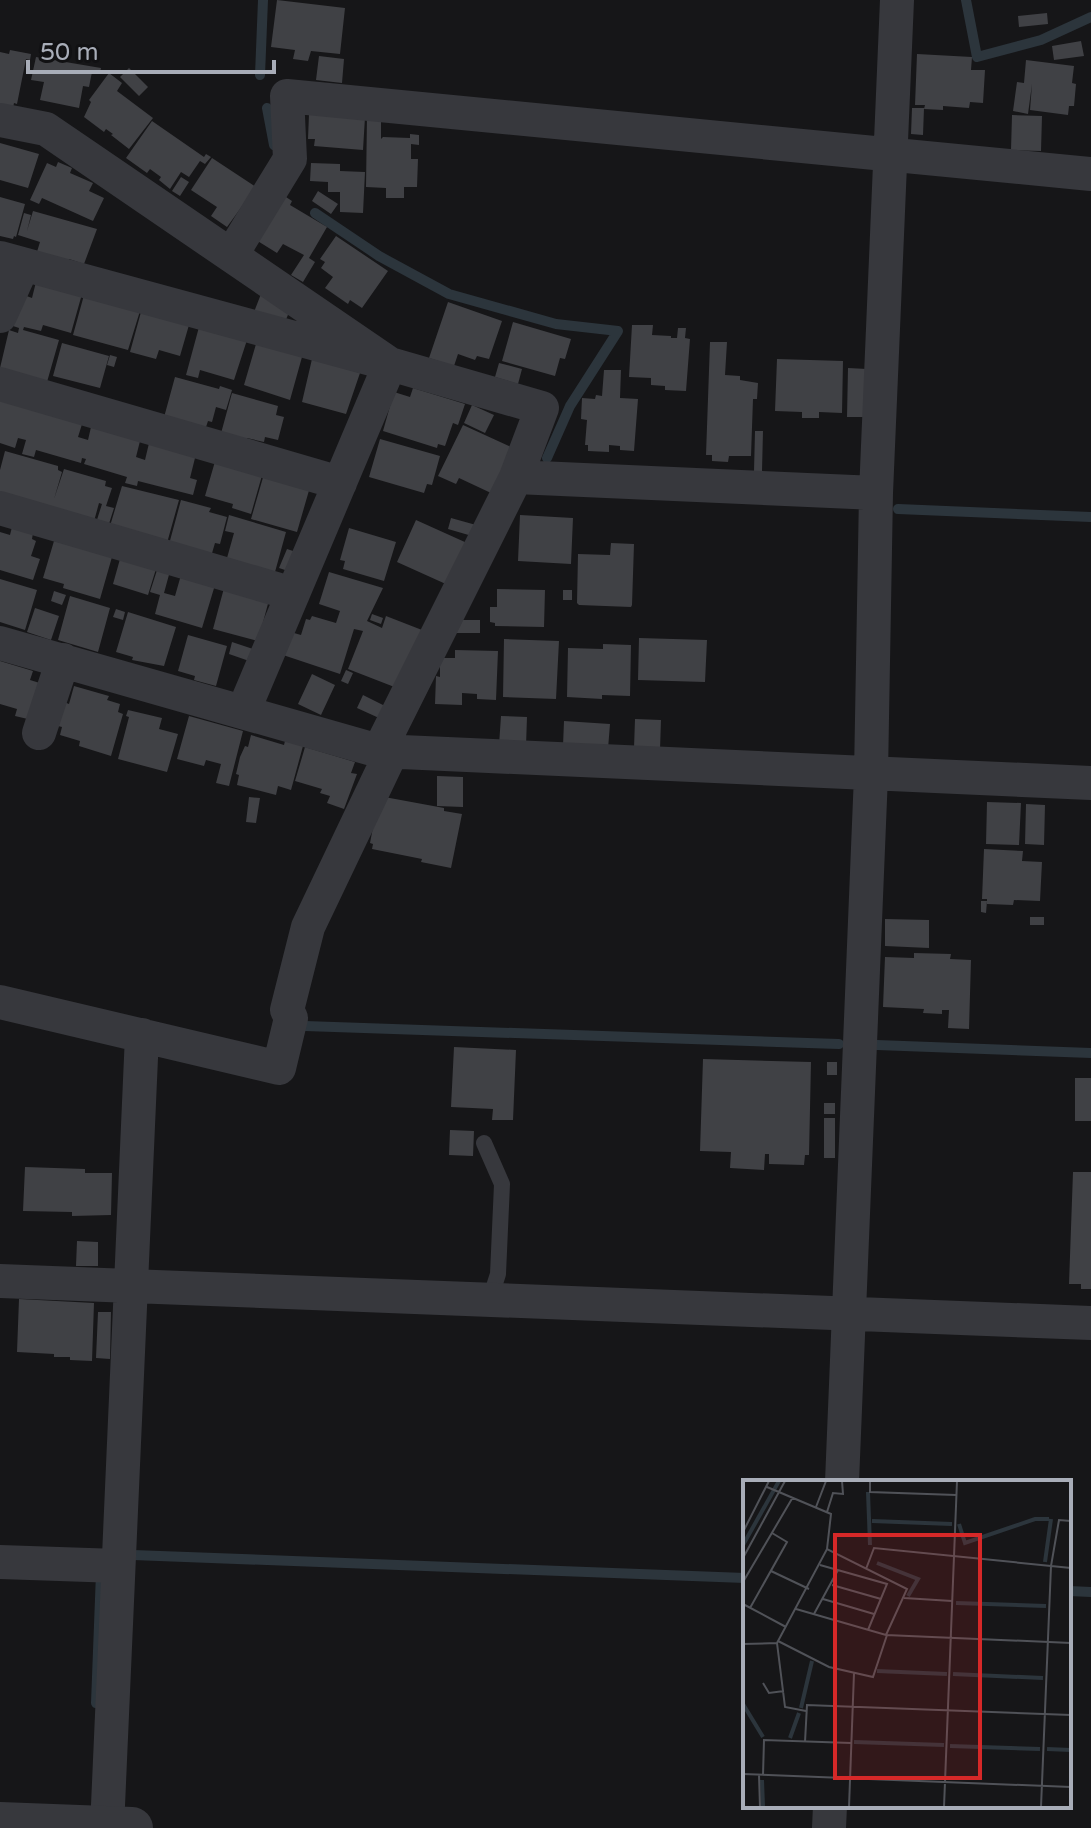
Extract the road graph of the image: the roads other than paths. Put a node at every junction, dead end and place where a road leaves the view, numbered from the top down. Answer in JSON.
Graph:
{"nodes":[{"id":1,"x":897,"y":0,"type":"edge"},
{"id":2,"x":0,"y":120,"type":"edge"},
{"id":3,"x":891,"y":152,"type":"junction"},
{"id":4,"x":1091,"y":174,"type":"edge"},
{"id":5,"x":232,"y":254,"type":"junction"},
{"id":6,"x":12,"y":262,"type":"edge"},
{"id":7,"x":0,"y":316,"type":"edge"},
{"id":8,"x":390,"y":364,"type":"junction"},
{"id":9,"x":0,"y":384,"type":"edge"},
{"id":10,"x":516,"y":477,"type":"junction"},
{"id":11,"x":340,"y":483,"type":"junction"},
{"id":12,"x":876,"y":493,"type":"junction"},
{"id":13,"x":0,"y":508,"type":"edge"},
{"id":14,"x":293,"y":594,"type":"junction"},
{"id":15,"x":0,"y":643,"type":"edge"},
{"id":16,"x":63,"y":660,"type":"junction"},
{"id":17,"x":243,"y":712,"type":"junction"},
{"id":18,"x":39,"y":733,"type":"dead end"},
{"id":19,"x":386,"y":751,"type":"junction"},
{"id":20,"x":871,"y":775,"type":"junction"},
{"id":21,"x":1091,"y":783,"type":"edge"},
{"id":22,"x":0,"y":1002,"type":"edge"},
{"id":23,"x":142,"y":1035,"type":"junction"},
{"id":24,"x":484,"y":1143,"type":"dead end"},
{"id":25,"x":0,"y":1281,"type":"edge"},
{"id":26,"x":130,"y":1285,"type":"junction"},
{"id":27,"x":490,"y":1299,"type":"junction"},
{"id":28,"x":848,"y":1313,"type":"junction"},
{"id":29,"x":1091,"y":1323,"type":"edge"},
{"id":30,"x":842,"y":1480,"type":"edge"},
{"id":31,"x":0,"y":1562,"type":"edge"},
{"id":32,"x":118,"y":1566,"type":"junction"},
{"id":33,"x":830,"y":1808,"type":"edge"},
{"id":34,"x":0,"y":1823,"type":"edge"},
{"id":35,"x":107,"y":1828,"type":"edge"},
{"id":36,"x":132,"y":1828,"type":"edge"},
{"id":37,"x":829,"y":1828,"type":"edge"}],
"edges":[{"from":1,"to":3,"type":"street"},
{"from":2,"to":5,"type":"street"},
{"from":3,"to":4,"type":"street"},
{"from":3,"to":5,"type":"street"},
{"from":3,"to":12,"type":"street"},
{"from":5,"to":8,"type":"street"},
{"from":6,"to":7,"type":"street"},
{"from":6,"to":8,"type":"street"},
{"from":8,"to":10,"type":"street"},
{"from":8,"to":11,"type":"street"},
{"from":9,"to":11,"type":"street"},
{"from":10,"to":12,"type":"street"},
{"from":10,"to":19,"type":"street"},
{"from":11,"to":14,"type":"street"},
{"from":12,"to":20,"type":"street"},
{"from":13,"to":14,"type":"street"},
{"from":14,"to":17,"type":"street"},
{"from":15,"to":16,"type":"street"},
{"from":16,"to":17,"type":"street"},
{"from":16,"to":18,"type":"street"},
{"from":17,"to":19,"type":"street"},
{"from":19,"to":20,"type":"street"},
{"from":19,"to":23,"type":"street"},
{"from":20,"to":21,"type":"street"},
{"from":20,"to":28,"type":"street"},
{"from":22,"to":23,"type":"street"},
{"from":23,"to":26,"type":"street"},
{"from":24,"to":27,"type":"lane"},
{"from":25,"to":26,"type":"street"},
{"from":26,"to":27,"type":"street"},
{"from":26,"to":32,"type":"street"},
{"from":27,"to":28,"type":"street"},
{"from":28,"to":29,"type":"street"},
{"from":28,"to":30,"type":"street"},
{"from":31,"to":32,"type":"street"},
{"from":32,"to":35,"type":"street"},
{"from":33,"to":37,"type":"street"},
{"from":34,"to":35,"type":"street"},
{"from":35,"to":36,"type":"street"}]}
